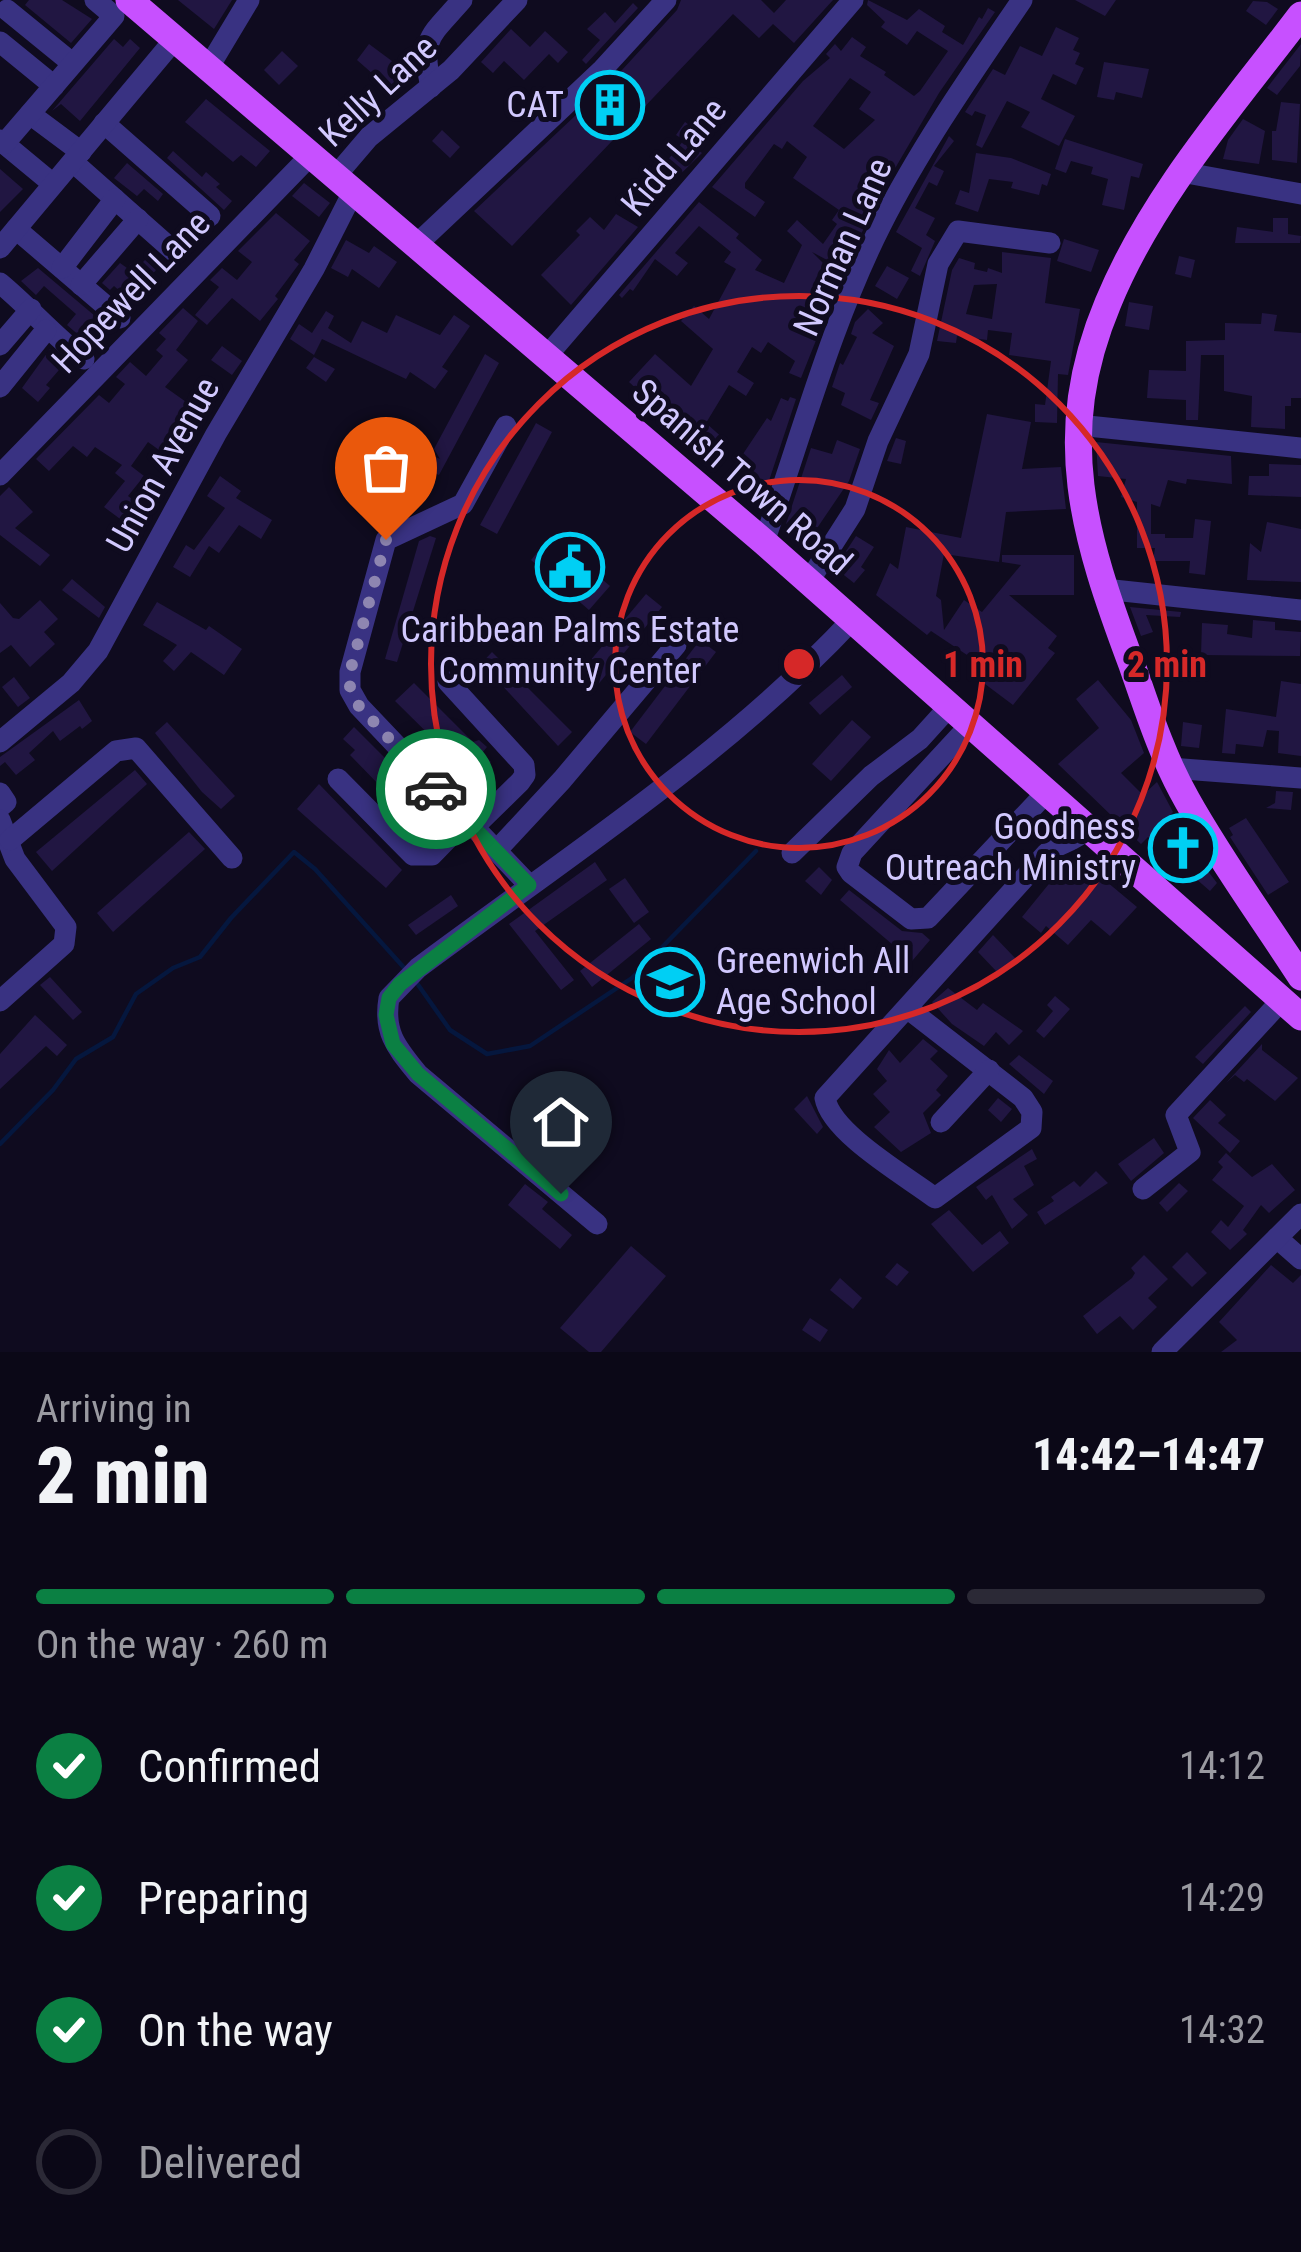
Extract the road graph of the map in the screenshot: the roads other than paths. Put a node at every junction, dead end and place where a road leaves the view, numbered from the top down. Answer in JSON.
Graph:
{"nodes":[{"id":1,"x":94,"y":0,"type":"edge"},
{"id":2,"x":249,"y":0,"type":"edge"},
{"id":3,"x":461,"y":0,"type":"edge"},
{"id":4,"x":517,"y":0,"type":"edge"},
{"id":5,"x":666,"y":0,"type":"edge"},
{"id":6,"x":853,"y":0,"type":"edge"},
{"id":7,"x":1022,"y":0,"type":"edge"},
{"id":8,"x":1284,"y":0,"type":"edge"},
{"id":9,"x":1301,"y":4,"type":"edge"},
{"id":10,"x":121,"y":8,"type":"edge"},
{"id":11,"x":8,"y":9,"type":"edge"},
{"id":12,"x":1301,"y":15,"type":"edge"},
{"id":13,"x":175,"y":39,"type":"junction"},
{"id":14,"x":0,"y":42,"type":"edge"},
{"id":15,"x":73,"y":63,"type":"junction"},
{"id":16,"x":207,"y":70,"type":"junction"},
{"id":17,"x":54,"y":86,"type":"junction"},
{"id":18,"x":431,"y":87,"type":"junction"},
{"id":19,"x":30,"y":114,"type":"junction"},
{"id":20,"x":104,"y":123,"type":"junction"},
{"id":21,"x":2,"y":142,"type":"edge"},
{"id":22,"x":77,"y":157,"type":"junction"},
{"id":23,"x":309,"y":157,"type":"junction"},
{"id":24,"x":1181,"y":172,"type":"junction"},
{"id":25,"x":53,"y":184,"type":"junction"},
{"id":26,"x":343,"y":186,"type":"junction"},
{"id":27,"x":1301,"y":194,"type":"edge"},
{"id":28,"x":115,"y":199,"type":"junction"},
{"id":29,"x":210,"y":216,"type":"dead end"},
{"id":30,"x":137,"y":219,"type":"junction"},
{"id":31,"x":16,"y":229,"type":"junction"},
{"id":32,"x":1050,"y":243,"type":"dead end"},
{"id":33,"x":416,"y":245,"type":"junction"},
{"id":34,"x":0,"y":248,"type":"edge"},
{"id":35,"x":176,"y":253,"type":"road end"},
{"id":36,"x":62,"y":268,"type":"junction"},
{"id":37,"x":0,"y":283,"type":"edge"},
{"id":38,"x":82,"y":286,"type":"junction"},
{"id":39,"x":31,"y":309,"type":"junction"},
{"id":40,"x":121,"y":318,"type":"road end"},
{"id":41,"x":46,"y":330,"type":"junction"},
{"id":42,"x":0,"y":344,"type":"edge"},
{"id":43,"x":546,"y":357,"type":"junction"},
{"id":44,"x":84,"y":359,"type":"road end"},
{"id":45,"x":3,"y":396,"type":"edge"},
{"id":46,"x":1078,"y":424,"type":"junction"},
{"id":47,"x":506,"y":426,"type":"dead end"},
{"id":48,"x":1301,"y":448,"type":"edge"},
{"id":49,"x":0,"y":476,"type":"edge"},
{"id":50,"x":764,"y":542,"type":"junction"},
{"id":51,"x":809,"y":581,"type":"junction"},
{"id":52,"x":1103,"y":589,"type":"junction"},
{"id":53,"x":1301,"y":610,"type":"edge"},
{"id":54,"x":852,"y":620,"type":"junction"},
{"id":55,"x":676,"y":645,"type":"dead end"},
{"id":56,"x":448,"y":682,"type":"dead end"},
{"id":57,"x":959,"y":716,"type":"junction"},
{"id":58,"x":0,"y":742,"type":"edge"},
{"id":59,"x":1170,"y":768,"type":"junction"},
{"id":60,"x":338,"y":778,"type":"dead end"},
{"id":61,"x":1301,"y":778,"type":"edge"},
{"id":62,"x":0,"y":793,"type":"edge"},
{"id":63,"x":1046,"y":793,"type":"junction"},
{"id":64,"x":0,"y":807,"type":"edge"},
{"id":65,"x":469,"y":824,"type":"junction"},
{"id":66,"x":1087,"y":829,"type":"junction"},
{"id":67,"x":5,"y":830,"type":"edge"},
{"id":68,"x":497,"y":850,"type":"junction"},
{"id":69,"x":792,"y":854,"type":"dead end"},
{"id":70,"x":232,"y":858,"type":"dead end"},
{"id":71,"x":529,"y":885,"type":"junction"},
{"id":72,"x":1301,"y":976,"type":"edge"},
{"id":73,"x":0,"y":1001,"type":"edge"},
{"id":74,"x":907,"y":1008,"type":"junction"},
{"id":75,"x":1291,"y":1009,"type":"edge"},
{"id":76,"x":989,"y":1070,"type":"junction"},
{"id":77,"x":941,"y":1122,"type":"dead end"},
{"id":78,"x":1143,"y":1189,"type":"dead end"},
{"id":79,"x":1301,"y":1214,"type":"edge"},
{"id":80,"x":597,"y":1224,"type":"dead end"},
{"id":81,"x":1277,"y":1238,"type":"junction"},
{"id":82,"x":1301,"y":1259,"type":"edge"},
{"id":83,"x":1162,"y":1352,"type":"edge"}],
"edges":[{"from":1,"to":10,"type":"street"},
{"from":2,"to":16,"type":"street"},
{"from":3,"to":18,"type":"street"},
{"from":4,"to":18,"type":"street","name":"Kelly Lane"},
{"from":5,"to":33,"type":"street"},
{"from":6,"to":43,"type":"street","name":"Kidd Lane"},
{"from":7,"to":50,"type":"street","name":"Norman Lane"},
{"from":8,"to":9,"type":"street"},
{"from":10,"to":13,"type":"main road","name":"Spanish Town Road"},
{"from":10,"to":15,"type":"street"},
{"from":11,"to":15,"type":"street"},
{"from":12,"to":24,"type":"main road"},
{"from":13,"to":16,"type":"main road","name":"Spanish Town Road"},
{"from":13,"to":20,"type":"street"},
{"from":14,"to":17,"type":"street"},
{"from":15,"to":17,"type":"street"},
{"from":16,"to":23,"type":"main road","name":"Spanish Town Road"},
{"from":17,"to":19,"type":"street"},
{"from":18,"to":26,"type":"street","name":"Kelly Lane"},
{"from":19,"to":21,"type":"street"},
{"from":19,"to":22,"type":"street"},
{"from":20,"to":22,"type":"street"},
{"from":20,"to":29,"type":"street"},
{"from":21,"to":25,"type":"street"},
{"from":22,"to":25,"type":"street"},
{"from":22,"to":28,"type":"street"},
{"from":23,"to":26,"type":"main road","name":"Spanish Town Road"},
{"from":23,"to":49,"type":"street","name":"Hopewell Lane"},
{"from":24,"to":27,"type":"street"},
{"from":24,"to":46,"type":"main road"},
{"from":25,"to":31,"type":"street"},
{"from":26,"to":33,"type":"main road","name":"Spanish Town Road"},
{"from":26,"to":58,"type":"street","name":"Union Avenue"},
{"from":28,"to":30,"type":"street"},
{"from":28,"to":36,"type":"street"},
{"from":30,"to":35,"type":"street"},
{"from":30,"to":38,"type":"street"},
{"from":31,"to":34,"type":"street"},
{"from":31,"to":36,"type":"street"},
{"from":32,"to":51,"type":"street"},
{"from":33,"to":43,"type":"main road","name":"Spanish Town Road"},
{"from":36,"to":38,"type":"street"},
{"from":37,"to":39,"type":"street"},
{"from":38,"to":40,"type":"street"},
{"from":39,"to":41,"type":"street"},
{"from":39,"to":42,"type":"street"},
{"from":41,"to":44,"type":"street"},
{"from":41,"to":45,"type":"street"},
{"from":43,"to":50,"type":"main road","name":"Spanish Town Road"},
{"from":46,"to":48,"type":"street"},
{"from":46,"to":52,"type":"main road"},
{"from":47,"to":65,"type":"street"},
{"from":50,"to":51,"type":"main road","name":"Spanish Town Road"},
{"from":51,"to":54,"type":"main road","name":"Spanish Town Road"},
{"from":52,"to":53,"type":"street"},
{"from":52,"to":59,"type":"main road"},
{"from":54,"to":57,"type":"main road","name":"Spanish Town Road"},
{"from":54,"to":71,"type":"street"},
{"from":55,"to":68,"type":"street"},
{"from":56,"to":65,"type":"street"},
{"from":57,"to":63,"type":"main road","name":"Spanish Town Road"},
{"from":57,"to":63,"type":"street"},
{"from":57,"to":69,"type":"street"},
{"from":59,"to":61,"type":"street"},
{"from":59,"to":72,"type":"main road"},
{"from":60,"to":65,"type":"street"},
{"from":62,"to":64,"type":"street"},
{"from":63,"to":66,"type":"main road","name":"Spanish Town Road"},
{"from":65,"to":68,"type":"street"},
{"from":66,"to":74,"type":"street"},
{"from":66,"to":75,"type":"main road","name":"Spanish Town Road"},
{"from":67,"to":70,"type":"street"},
{"from":67,"to":73,"type":"street"},
{"from":68,"to":71,"type":"street"},
{"from":71,"to":80,"type":"street"},
{"from":74,"to":76,"type":"street"},
{"from":74,"to":76,"type":"street"},
{"from":75,"to":78,"type":"street"},
{"from":76,"to":77,"type":"street"},
{"from":79,"to":81,"type":"street"},
{"from":81,"to":82,"type":"street"},
{"from":81,"to":83,"type":"street"}]}
